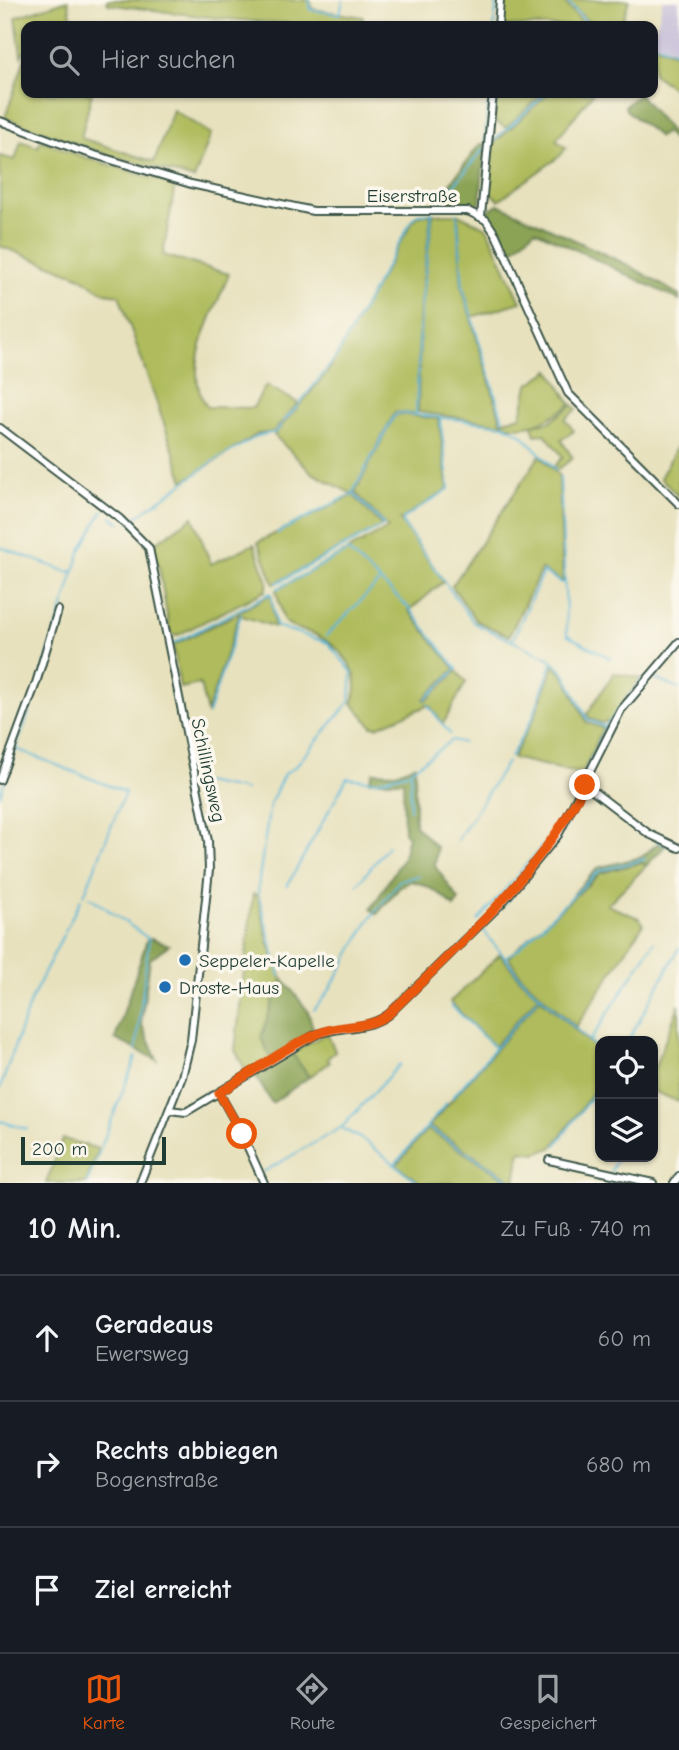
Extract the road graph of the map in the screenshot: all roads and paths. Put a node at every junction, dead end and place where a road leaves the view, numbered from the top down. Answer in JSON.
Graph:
{"nodes":[{"id":1,"x":500,"y":0,"type":"edge"},
{"id":2,"x":498,"y":21,"type":"edge"},
{"id":3,"x":493,"y":98,"type":"edge"},
{"id":4,"x":0,"y":121,"type":"edge"},
{"id":5,"x":481,"y":216,"type":"junction"},
{"id":6,"x":0,"y":428,"type":"edge"},
{"id":7,"x":679,"y":504,"type":"edge"},
{"id":8,"x":58,"y":610,"type":"dead end"},
{"id":9,"x":679,"y":642,"type":"edge"},
{"id":10,"x":0,"y":780,"type":"edge"},
{"id":11,"x":585,"y":785,"type":"junction"},
{"id":12,"x":679,"y":848,"type":"edge"},
{"id":13,"x":219,"y":1093,"type":"junction"},
{"id":14,"x":169,"y":1110,"type":"junction"},
{"id":15,"x":550,"y":1160,"type":"dead end"},
{"id":16,"x":679,"y":1176,"type":"edge"},
{"id":17,"x":140,"y":1183,"type":"edge"},
{"id":18,"x":264,"y":1183,"type":"edge"},
{"id":19,"x":653,"y":1183,"type":"edge"},
{"id":20,"x":674,"y":1183,"type":"edge"}],
"edges":[{"from":1,"to":2,"type":"street"},
{"from":3,"to":5,"type":"street"},
{"from":4,"to":5,"type":"street","name":"Eiserstraße"},
{"from":5,"to":7,"type":"street","name":"Eiserstraße"},
{"from":6,"to":14,"type":"street","name":"Schillingsweg"},
{"from":8,"to":10,"type":"street"},
{"from":9,"to":11,"type":"street"},
{"from":11,"to":12,"type":"street"},
{"from":11,"to":13,"type":"street"},
{"from":13,"to":14,"type":"street"},
{"from":13,"to":18,"type":"street"},
{"from":14,"to":17,"type":"street","name":"Schillingsweg"},
{"from":15,"to":19,"type":"street"},
{"from":16,"to":20,"type":"street"}]}
